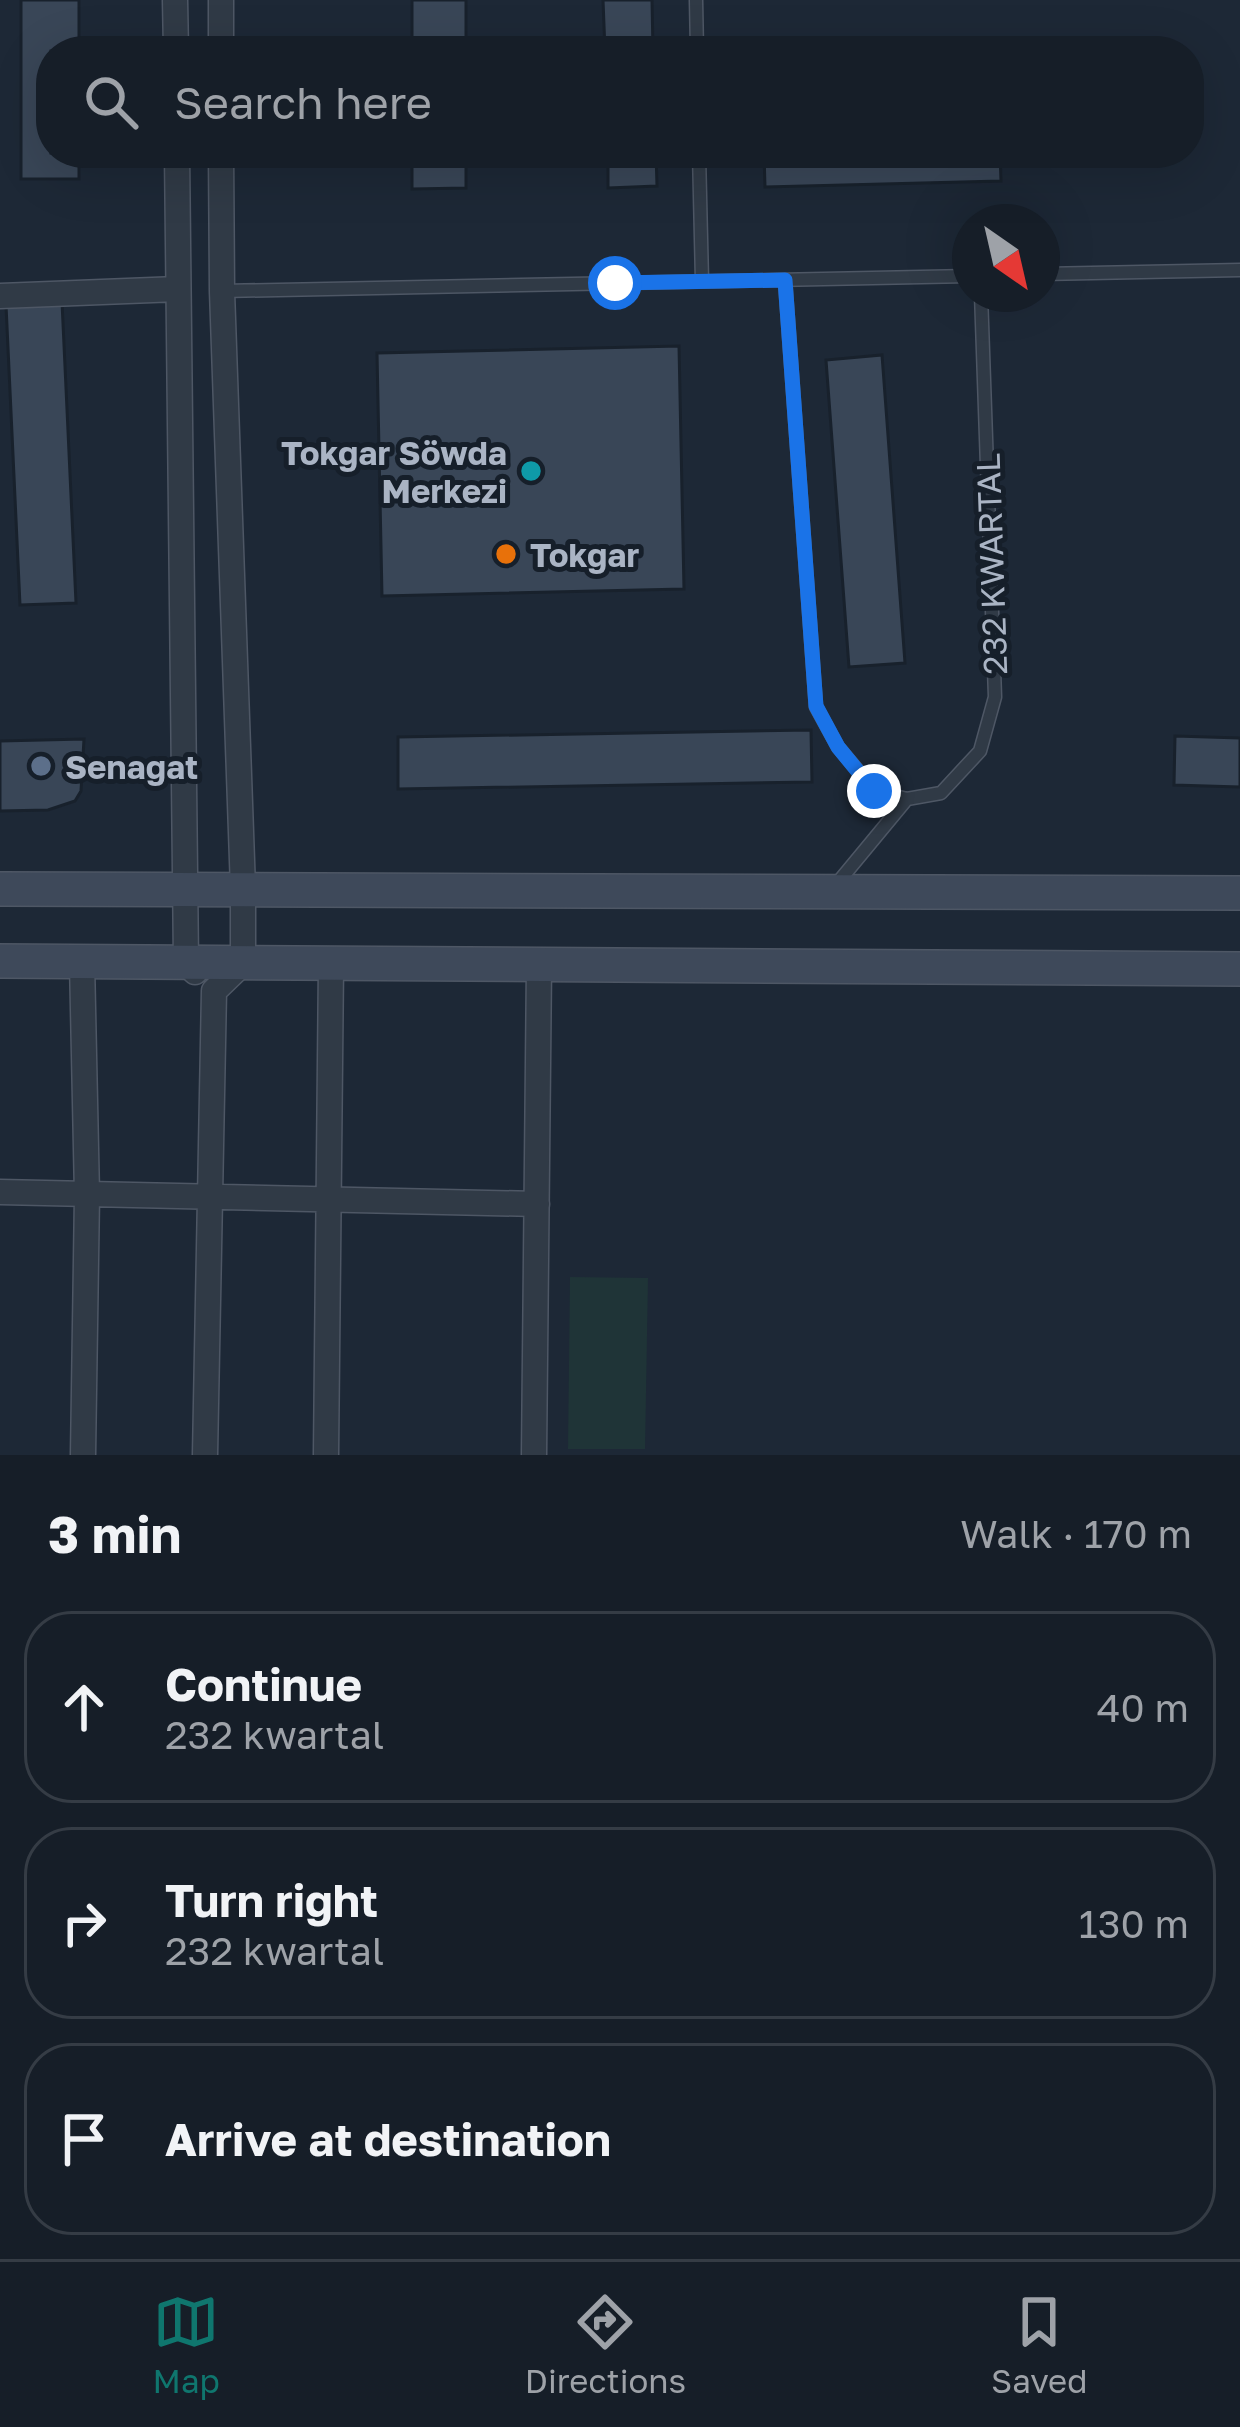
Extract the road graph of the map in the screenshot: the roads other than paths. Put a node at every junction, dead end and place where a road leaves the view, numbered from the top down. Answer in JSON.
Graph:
{"nodes":[{"id":1,"x":175,"y":0,"type":"edge"},
{"id":2,"x":221,"y":0,"type":"edge"},
{"id":3,"x":696,"y":0,"type":"edge"},
{"id":4,"x":176,"y":36,"type":"edge"},
{"id":5,"x":221,"y":36,"type":"edge"},
{"id":6,"x":697,"y":36,"type":"edge"},
{"id":7,"x":177,"y":168,"type":"edge"},
{"id":8,"x":221,"y":168,"type":"edge"},
{"id":9,"x":699,"y":168,"type":"edge"},
{"id":10,"x":1240,"y":270,"type":"edge"},
{"id":11,"x":1060,"y":274,"type":"edge"},
{"id":12,"x":952,"y":276,"type":"edge"},
{"id":13,"x":785,"y":280,"type":"junction"},
{"id":14,"x":702,"y":281,"type":"junction"},
{"id":15,"x":178,"y":289,"type":"junction"},
{"id":16,"x":222,"y":291,"type":"junction"},
{"id":17,"x":0,"y":296,"type":"edge"},
{"id":18,"x":983,"y":312,"type":"edge"},
{"id":19,"x":907,"y":799,"type":"junction"},
{"id":20,"x":0,"y":889,"type":"edge"},
{"id":21,"x":185,"y":889,"type":"junction"},
{"id":22,"x":243,"y":889,"type":"junction"},
{"id":23,"x":831,"y":892,"type":"junction"},
{"id":24,"x":1240,"y":893,"type":"edge"},
{"id":25,"x":0,"y":961,"type":"edge"},
{"id":26,"x":82,"y":962,"type":"junction"},
{"id":27,"x":186,"y":963,"type":"junction"},
{"id":28,"x":242,"y":963,"type":"junction"},
{"id":29,"x":332,"y":964,"type":"junction"},
{"id":30,"x":539,"y":965,"type":"junction"},
{"id":31,"x":1240,"y":969,"type":"edge"},
{"id":32,"x":214,"y":991,"type":"junction"},
{"id":33,"x":0,"y":1192,"type":"edge"},
{"id":34,"x":87,"y":1195,"type":"junction"},
{"id":35,"x":210,"y":1197,"type":"junction"},
{"id":36,"x":328,"y":1200,"type":"junction"},
{"id":37,"x":537,"y":1204,"type":"junction"},
{"id":38,"x":83,"y":1455,"type":"edge"},
{"id":39,"x":205,"y":1455,"type":"edge"},
{"id":40,"x":326,"y":1455,"type":"edge"},
{"id":41,"x":534,"y":1455,"type":"edge"}],
"edges":[{"from":1,"to":4,"type":"street"},
{"from":2,"to":5,"type":"street"},
{"from":3,"to":6,"type":"lane"},
{"from":7,"to":15,"type":"street"},
{"from":8,"to":16,"type":"street"},
{"from":9,"to":14,"type":"lane"},
{"from":10,"to":11,"type":"lane"},
{"from":12,"to":13,"type":"lane"},
{"from":13,"to":14,"type":"lane"},
{"from":13,"to":19,"type":"lane"},
{"from":14,"to":16,"type":"lane"},
{"from":15,"to":17,"type":"street"},
{"from":15,"to":21,"type":"street"},
{"from":16,"to":22,"type":"street"},
{"from":18,"to":19,"type":"lane","name":"232 KWARTAL"},
{"from":19,"to":23,"type":"lane"},
{"from":20,"to":21,"type":"main road"},
{"from":21,"to":22,"type":"main road"},
{"from":21,"to":27,"type":"street"},
{"from":22,"to":23,"type":"main road"},
{"from":22,"to":28,"type":"street"},
{"from":23,"to":24,"type":"main road"},
{"from":25,"to":26,"type":"main road"},
{"from":26,"to":27,"type":"main road"},
{"from":26,"to":34,"type":"street"},
{"from":27,"to":28,"type":"main road"},
{"from":27,"to":32,"type":"street"},
{"from":28,"to":29,"type":"main road"},
{"from":28,"to":32,"type":"street"},
{"from":29,"to":30,"type":"main road"},
{"from":29,"to":36,"type":"street"},
{"from":30,"to":31,"type":"main road"},
{"from":30,"to":37,"type":"street"},
{"from":32,"to":35,"type":"street"},
{"from":33,"to":34,"type":"street"},
{"from":34,"to":35,"type":"street"},
{"from":34,"to":38,"type":"street"},
{"from":35,"to":36,"type":"street"},
{"from":35,"to":39,"type":"street"},
{"from":36,"to":37,"type":"street"},
{"from":36,"to":40,"type":"street"},
{"from":37,"to":41,"type":"street"}]}
